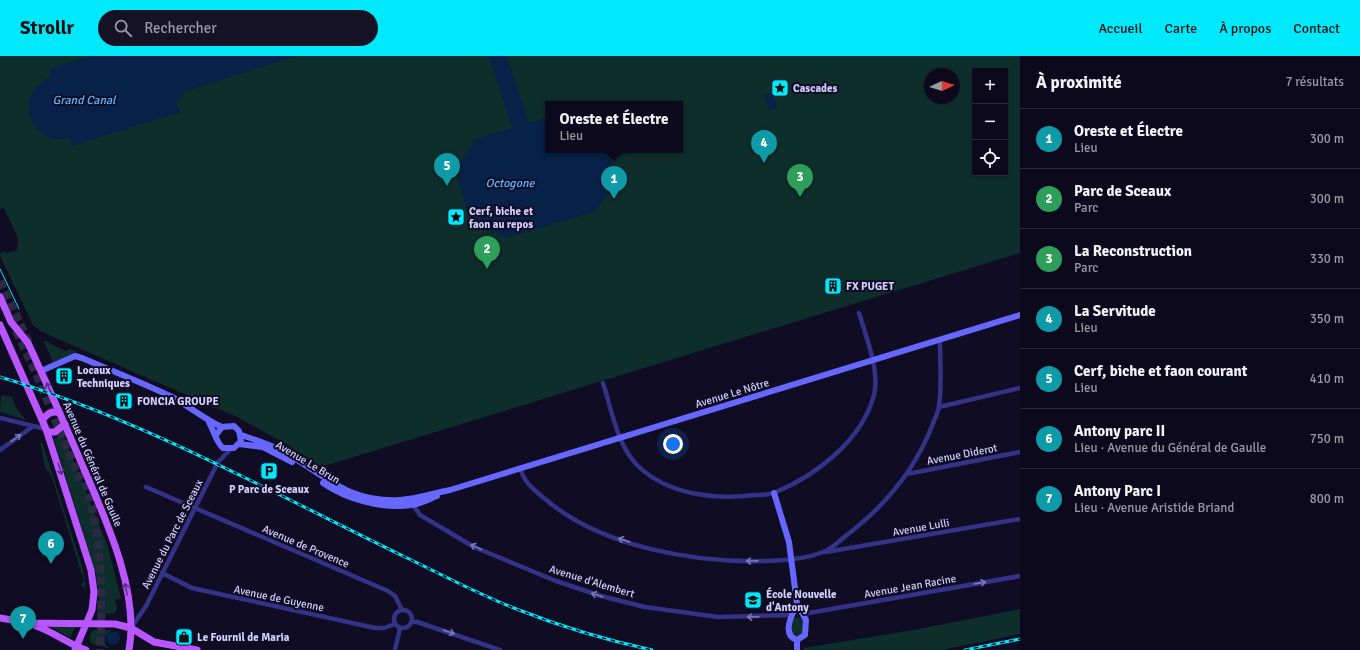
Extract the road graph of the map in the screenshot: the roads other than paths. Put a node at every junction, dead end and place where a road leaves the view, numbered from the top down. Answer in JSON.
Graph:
{"nodes":[{"id":1,"x":0,"y":297,"type":"edge"},
{"id":2,"x":859,"y":313,"type":"dead end"},
{"id":3,"x":1020,"y":315,"type":"edge"},
{"id":4,"x":0,"y":325,"type":"edge"},
{"id":5,"x":940,"y":340,"type":"junction"},
{"id":6,"x":872,"y":361,"type":"junction"},
{"id":7,"x":41,"y":371,"type":"junction"},
{"id":8,"x":603,"y":383,"type":"dead end"},
{"id":9,"x":1020,"y":388,"type":"edge"},
{"id":10,"x":939,"y":407,"type":"junction"},
{"id":11,"x":60,"y":413,"type":"junction"},
{"id":12,"x":0,"y":418,"type":"edge"},
{"id":13,"x":42,"y":420,"type":"junction"},
{"id":14,"x":208,"y":420,"type":"junction"},
{"id":15,"x":64,"y":424,"type":"junction"},
{"id":16,"x":32,"y":426,"type":"junction"},
{"id":17,"x":222,"y":427,"type":"junction"},
{"id":18,"x":47,"y":431,"type":"junction"},
{"id":19,"x":216,"y":435,"type":"junction"},
{"id":20,"x":241,"y":435,"type":"junction"},
{"id":21,"x":621,"y":438,"type":"junction"},
{"id":22,"x":239,"y":444,"type":"junction"},
{"id":23,"x":231,"y":449,"type":"junction"},
{"id":24,"x":0,"y":450,"type":"edge"},
{"id":25,"x":1020,"y":452,"type":"edge"},
{"id":26,"x":520,"y":468,"type":"junction"},
{"id":27,"x":907,"y":474,"type":"junction"},
{"id":28,"x":146,"y":486,"type":"dead end"},
{"id":29,"x":450,"y":490,"type":"junction"},
{"id":30,"x":774,"y":493,"type":"junction"},
{"id":31,"x":409,"y":499,"type":"junction"},
{"id":32,"x":413,"y":505,"type":"junction"},
{"id":33,"x":194,"y":508,"type":"junction"},
{"id":34,"x":1020,"y":519,"type":"edge"},
{"id":35,"x":824,"y":552,"type":"junction"},
{"id":36,"x":791,"y":560,"type":"junction"},
{"id":37,"x":162,"y":573,"type":"junction"},
{"id":38,"x":1020,"y":576,"type":"edge"},
{"id":39,"x":797,"y":604,"type":"junction"},
{"id":40,"x":402,"y":610,"type":"junction"},
{"id":41,"x":804,"y":614,"type":"junction"},
{"id":42,"x":792,"y":615,"type":"junction"},
{"id":43,"x":0,"y":618,"type":"edge"},
{"id":44,"x":411,"y":622,"type":"junction"},
{"id":45,"x":28,"y":623,"type":"junction"},
{"id":46,"x":88,"y":623,"type":"junction"},
{"id":47,"x":395,"y":624,"type":"junction"},
{"id":48,"x":131,"y":628,"type":"junction"},
{"id":49,"x":400,"y":628,"type":"junction"},
{"id":50,"x":797,"y":640,"type":"junction"},
{"id":51,"x":75,"y":648,"type":"edge"},
{"id":52,"x":86,"y":650,"type":"edge"},
{"id":53,"x":129,"y":650,"type":"edge"},
{"id":54,"x":197,"y":650,"type":"edge"},
{"id":55,"x":395,"y":650,"type":"edge"},
{"id":56,"x":500,"y":650,"type":"edge"},
{"id":57,"x":797,"y":650,"type":"edge"}],
"edges":[{"from":1,"to":7,"type":"main road","name":"Avenue du Général de Gaulle"},
{"from":2,"to":6,"type":"street"},
{"from":3,"to":5,"type":"main road","name":"Avenue Le Nôtre"},
{"from":4,"to":13,"type":"main road"},
{"from":5,"to":6,"type":"main road","name":"Avenue Le Nôtre"},
{"from":5,"to":10,"type":"street"},
{"from":6,"to":21,"type":"main road","name":"Avenue Le Nôtre"},
{"from":6,"to":30,"type":"street"},
{"from":11,"to":7,"type":"main road","name":"Avenue du Général de Gaulle","one_way":true},
{"from":7,"to":14,"type":"main road"},
{"from":8,"to":21,"type":"street"},
{"from":9,"to":10,"type":"street"},
{"from":10,"to":27,"type":"street"},
{"from":11,"to":13,"type":"main road"},
{"from":11,"to":15,"type":"main road","name":"Avenue du Général de Gaulle"},
{"from":12,"to":16,"type":"street"},
{"from":13,"to":18,"type":"main road"},
{"from":14,"to":17,"type":"main road"},
{"from":14,"to":19,"type":"main road"},
{"from":15,"to":18,"type":"main road"},
{"from":48,"to":15,"type":"main road","name":"Avenue du Général de Gaulle","one_way":true},
{"from":16,"to":18,"type":"street"},
{"from":24,"to":16,"type":"street","one_way":true},
{"from":17,"to":19,"type":"main road"},
{"from":17,"to":20,"type":"main road"},
{"from":18,"to":46,"type":"main road","one_way":true},
{"from":19,"to":23,"type":"main road"},
{"from":20,"to":22,"type":"main road"},
{"from":20,"to":31,"type":"main road","name":"Avenue Le Brun"},
{"from":21,"to":26,"type":"main road","name":"Avenue Le Nôtre"},
{"from":21,"to":30,"type":"street"},
{"from":22,"to":23,"type":"main road"},
{"from":22,"to":32,"type":"main road","name":"Avenue Le Brun"},
{"from":23,"to":33,"type":"street","name":"Avenue du Parc de Sceaux"},
{"from":25,"to":27,"type":"street","name":"Avenue Diderot"},
{"from":26,"to":29,"type":"main road","name":"Avenue Le Nôtre"},
{"from":36,"to":26,"type":"street","name":"Avenue Lulli","one_way":true},
{"from":27,"to":35,"type":"street"},
{"from":28,"to":33,"type":"street","name":"Avenue de Provence"},
{"from":29,"to":31,"type":"main road","name":"Avenue Le Nôtre"},
{"from":29,"to":32,"type":"main road","name":"Avenue Le Nôtre"},
{"from":30,"to":36,"type":"main road"},
{"from":31,"to":32,"type":"street","name":"Avenue d'Alembert"},
{"from":42,"to":32,"type":"street","name":"Avenue d'Alembert","one_way":true},
{"from":33,"to":37,"type":"street","name":"Avenue du Parc de Sceaux"},
{"from":33,"to":40,"type":"street","name":"Avenue de Provence"},
{"from":34,"to":35,"type":"street","name":"Avenue Lulli"},
{"from":35,"to":36,"type":"street","name":"Avenue Lulli"},
{"from":36,"to":39,"type":"main road"},
{"from":37,"to":47,"type":"street","name":"Avenue de Guyenne"},
{"from":37,"to":48,"type":"street","name":"Avenue du Parc de Sceaux"},
{"from":41,"to":38,"type":"street","name":"Avenue Jean Racine","one_way":true},
{"from":39,"to":41,"type":"main road"},
{"from":39,"to":42,"type":"main road"},
{"from":40,"to":44,"type":"street"},
{"from":40,"to":47,"type":"street"},
{"from":41,"to":42,"type":"main road"},
{"from":41,"to":50,"type":"main road"},
{"from":42,"to":50,"type":"main road"},
{"from":43,"to":45,"type":"main road"},
{"from":44,"to":49,"type":"street"},
{"from":44,"to":56,"type":"street","one_way":true},
{"from":45,"to":46,"type":"main road"},
{"from":45,"to":51,"type":"main road"},
{"from":46,"to":48,"type":"main road"},
{"from":46,"to":51,"type":"main road"},
{"from":47,"to":49,"type":"street"},
{"from":48,"to":53,"type":"main road","name":"Avenue du Général de Gaulle"},
{"from":48,"to":54,"type":"main road"},
{"from":49,"to":55,"type":"street"},
{"from":50,"to":57,"type":"main road"},
{"from":51,"to":52,"type":"main road"}]}
